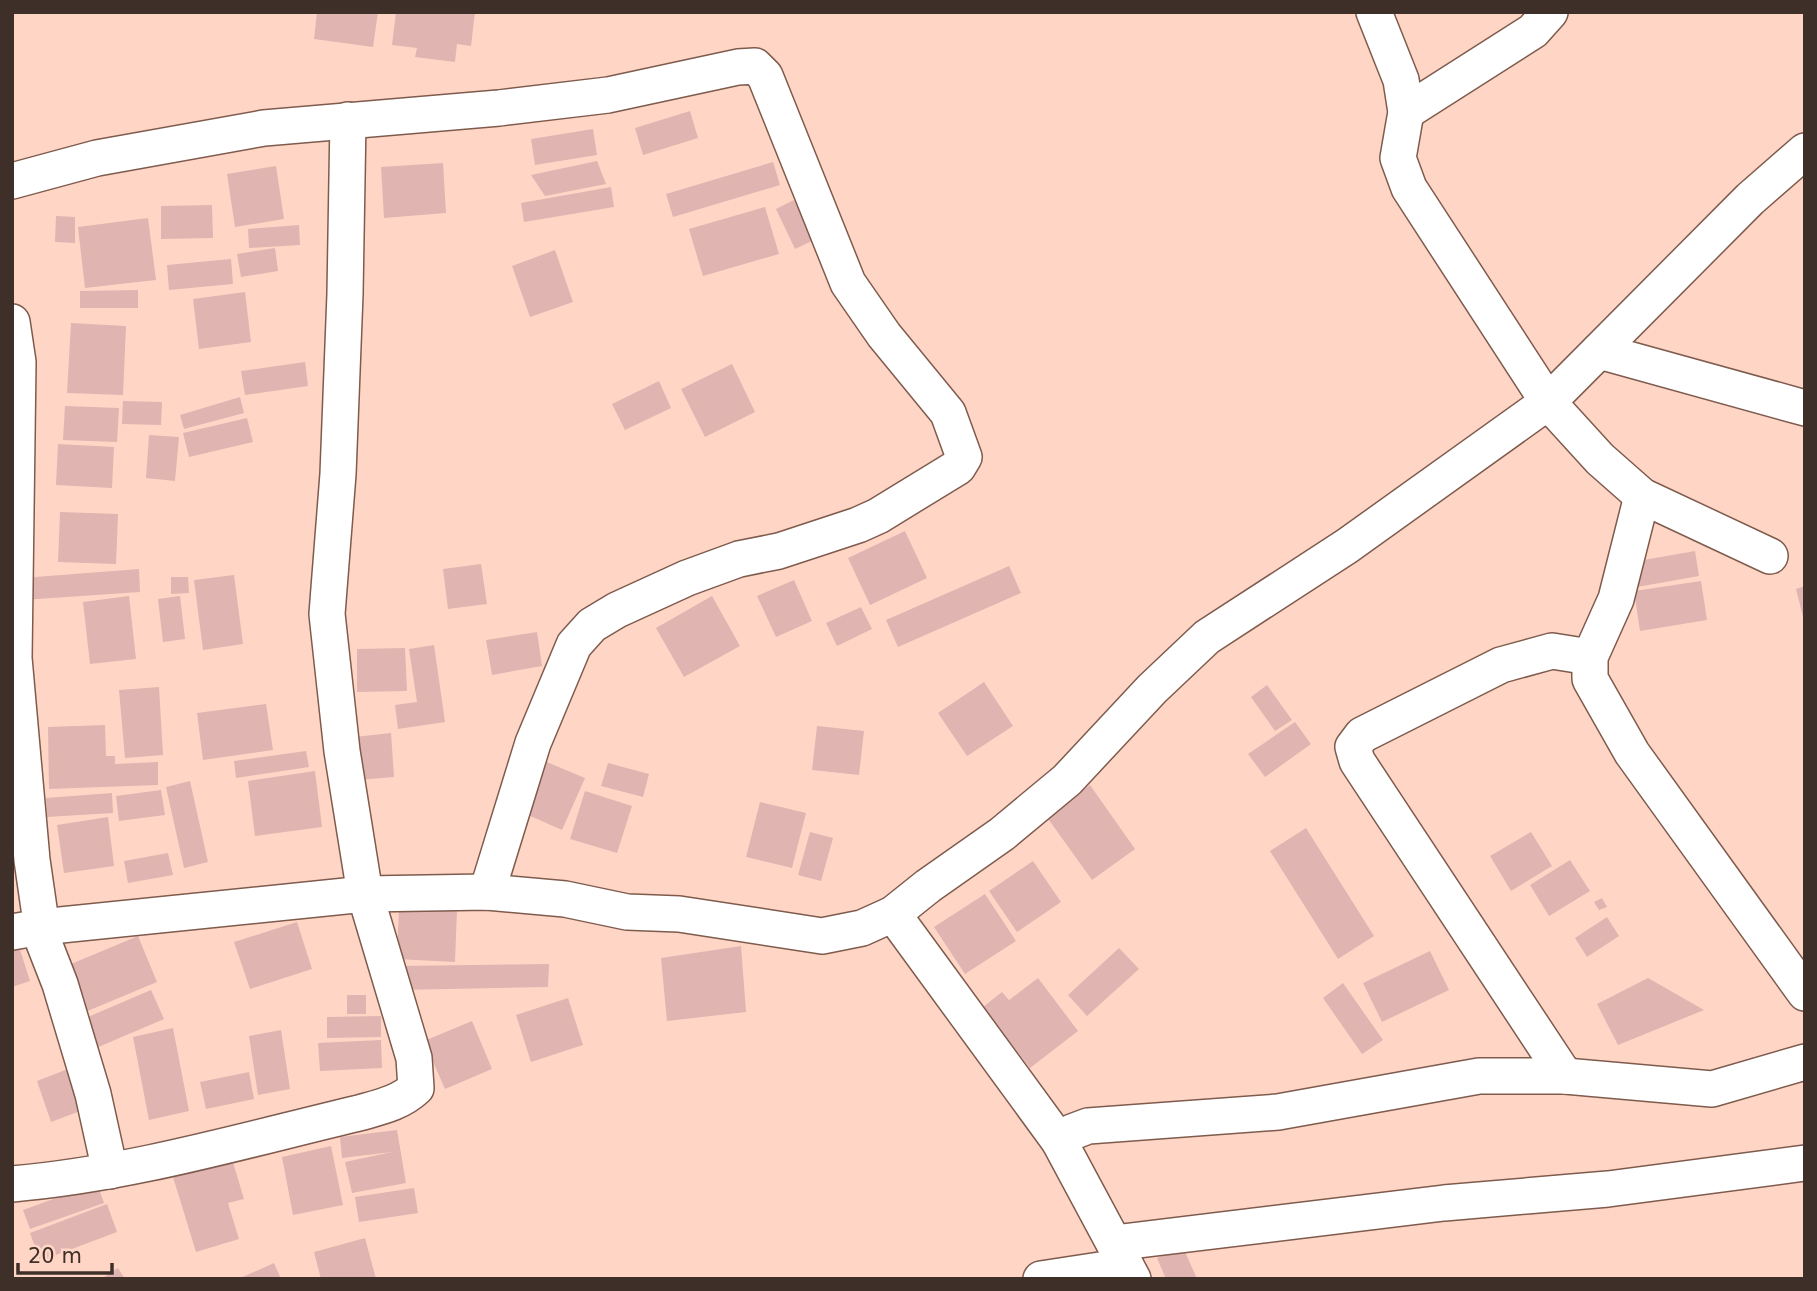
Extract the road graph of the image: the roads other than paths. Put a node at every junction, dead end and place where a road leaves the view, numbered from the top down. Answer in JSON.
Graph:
{"nodes":[{"id":1,"x":1374,"y":12,"type":"edge"},
{"id":2,"x":1550,"y":12,"type":"edge"},
{"id":3,"x":1406,"y":112,"type":"junction"},
{"id":4,"x":348,"y":120,"type":"junction"},
{"id":5,"x":1805,"y":151,"type":"edge"},
{"id":6,"x":12,"y":181,"type":"edge"},
{"id":7,"x":12,"y":322,"type":"edge"},
{"id":8,"x":1599,"y":351,"type":"junction"},
{"id":9,"x":1548,"y":402,"type":"junction"},
{"id":10,"x":1805,"y":408,"type":"edge"},
{"id":11,"x":1642,"y":496,"type":"junction"},
{"id":12,"x":1770,"y":556,"type":"dead end"},
{"id":13,"x":1590,"y":657,"type":"junction"},
{"id":14,"x":486,"y":892,"type":"junction"},
{"id":15,"x":365,"y":894,"type":"junction"},
{"id":16,"x":893,"y":914,"type":"junction"},
{"id":17,"x":27,"y":930,"type":"edge"},
{"id":18,"x":1805,"y":993,"type":"edge"},
{"id":19,"x":1805,"y":1062,"type":"edge"},
{"id":20,"x":1565,"y":1076,"type":"junction"},
{"id":21,"x":1059,"y":1141,"type":"junction"},
{"id":22,"x":1805,"y":1163,"type":"edge"},
{"id":23,"x":110,"y":1171,"type":"junction"},
{"id":24,"x":12,"y":1184,"type":"edge"},
{"id":25,"x":1124,"y":1263,"type":"edge"},
{"id":26,"x":1041,"y":1279,"type":"edge"}],
"edges":[{"from":1,"to":3,"type":"street"},
{"from":2,"to":3,"type":"street"},
{"from":3,"to":9,"type":"street"},
{"from":4,"to":6,"type":"street"},
{"from":4,"to":14,"type":"street"},
{"from":4,"to":15,"type":"street"},
{"from":5,"to":8,"type":"street"},
{"from":7,"to":17,"type":"street"},
{"from":8,"to":9,"type":"street"},
{"from":8,"to":10,"type":"street"},
{"from":9,"to":11,"type":"street"},
{"from":9,"to":16,"type":"street"},
{"from":11,"to":12,"type":"street"},
{"from":11,"to":13,"type":"street"},
{"from":13,"to":18,"type":"street"},
{"from":13,"to":20,"type":"street"},
{"from":14,"to":15,"type":"street"},
{"from":14,"to":16,"type":"street"},
{"from":15,"to":17,"type":"street"},
{"from":15,"to":23,"type":"street"},
{"from":16,"to":21,"type":"street"},
{"from":17,"to":23,"type":"street"},
{"from":19,"to":20,"type":"street"},
{"from":20,"to":21,"type":"street"},
{"from":21,"to":25,"type":"street"},
{"from":22,"to":25,"type":"street"},
{"from":23,"to":24,"type":"street"},
{"from":25,"to":26,"type":"street"}]}
